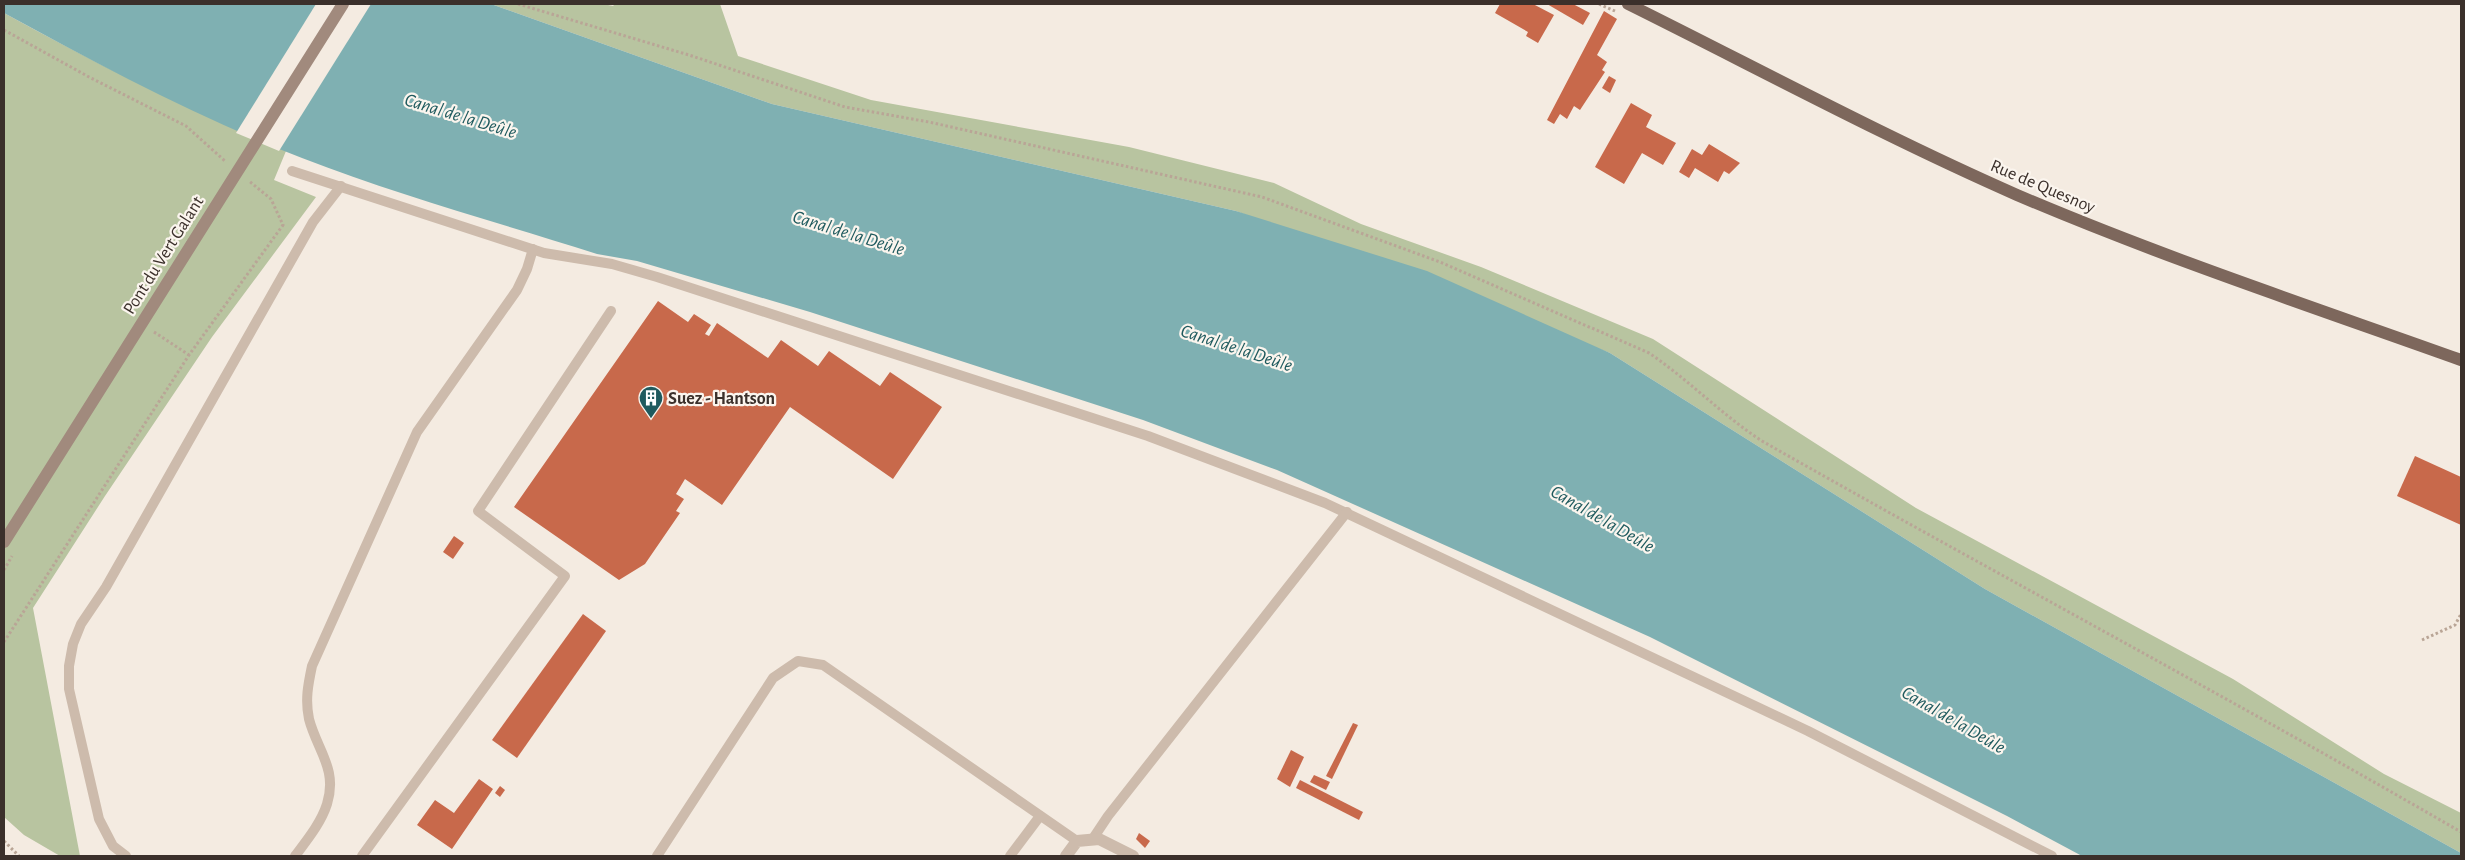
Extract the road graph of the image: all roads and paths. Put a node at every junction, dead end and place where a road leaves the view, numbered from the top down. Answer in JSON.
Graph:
{"nodes":[{"id":1,"x":343,"y":4,"type":"edge"},
{"id":2,"x":518,"y":4,"type":"edge"},
{"id":3,"x":1628,"y":4,"type":"edge"},
{"id":4,"x":4,"y":30,"type":"edge"},
{"id":5,"x":186,"y":126,"type":"dead end"},
{"id":6,"x":292,"y":170,"type":"dead end"},
{"id":7,"x":341,"y":186,"type":"junction"},
{"id":8,"x":283,"y":225,"type":"dead end"},
{"id":9,"x":533,"y":249,"type":"junction"},
{"id":10,"x":611,"y":311,"type":"dead end"},
{"id":11,"x":152,"y":331,"type":"dead end"},
{"id":12,"x":189,"y":355,"type":"junction"},
{"id":13,"x":2461,"y":360,"type":"edge"},
{"id":14,"x":1347,"y":512,"type":"junction"},
{"id":15,"x":4,"y":542,"type":"edge"},
{"id":16,"x":2461,"y":614,"type":"edge"},
{"id":17,"x":2422,"y":640,"type":"dead end"},
{"id":18,"x":4,"y":642,"type":"edge"},
{"id":19,"x":1040,"y":816,"type":"junction"},
{"id":20,"x":2461,"y":832,"type":"edge"},
{"id":21,"x":1092,"y":840,"type":"junction"},
{"id":22,"x":4,"y":841,"type":"edge"},
{"id":23,"x":1077,"y":841,"type":"junction"},
{"id":24,"x":19,"y":856,"type":"edge"},
{"id":25,"x":126,"y":856,"type":"edge"},
{"id":26,"x":295,"y":856,"type":"edge"},
{"id":27,"x":362,"y":856,"type":"edge"},
{"id":28,"x":657,"y":856,"type":"edge"},
{"id":29,"x":1010,"y":856,"type":"edge"},
{"id":30,"x":1066,"y":856,"type":"edge"},
{"id":31,"x":1133,"y":856,"type":"edge"},
{"id":32,"x":2052,"y":856,"type":"edge"}],
"edges":[{"from":1,"to":15,"type":"main road","name":"Pont du Vert Galant"},
{"from":2,"to":20,"type":"path"},
{"from":3,"to":13,"type":"main road","name":"Rue de Quesnoy"},
{"from":4,"to":5,"type":"path"},
{"from":6,"to":7,"type":"lane"},
{"from":7,"to":9,"type":"lane"},
{"from":7,"to":25,"type":"lane"},
{"from":8,"to":12,"type":"path"},
{"from":9,"to":14,"type":"lane"},
{"from":9,"to":26,"type":"lane"},
{"from":10,"to":27,"type":"lane"},
{"from":11,"to":12,"type":"path"},
{"from":12,"to":18,"type":"path"},
{"from":14,"to":21,"type":"lane"},
{"from":14,"to":32,"type":"lane"},
{"from":16,"to":17,"type":"path"},
{"from":19,"to":23,"type":"lane"},
{"from":19,"to":28,"type":"lane"},
{"from":19,"to":29,"type":"lane"},
{"from":21,"to":23,"type":"street"},
{"from":21,"to":31,"type":"street"},
{"from":22,"to":24,"type":"path"},
{"from":23,"to":30,"type":"street"}]}
